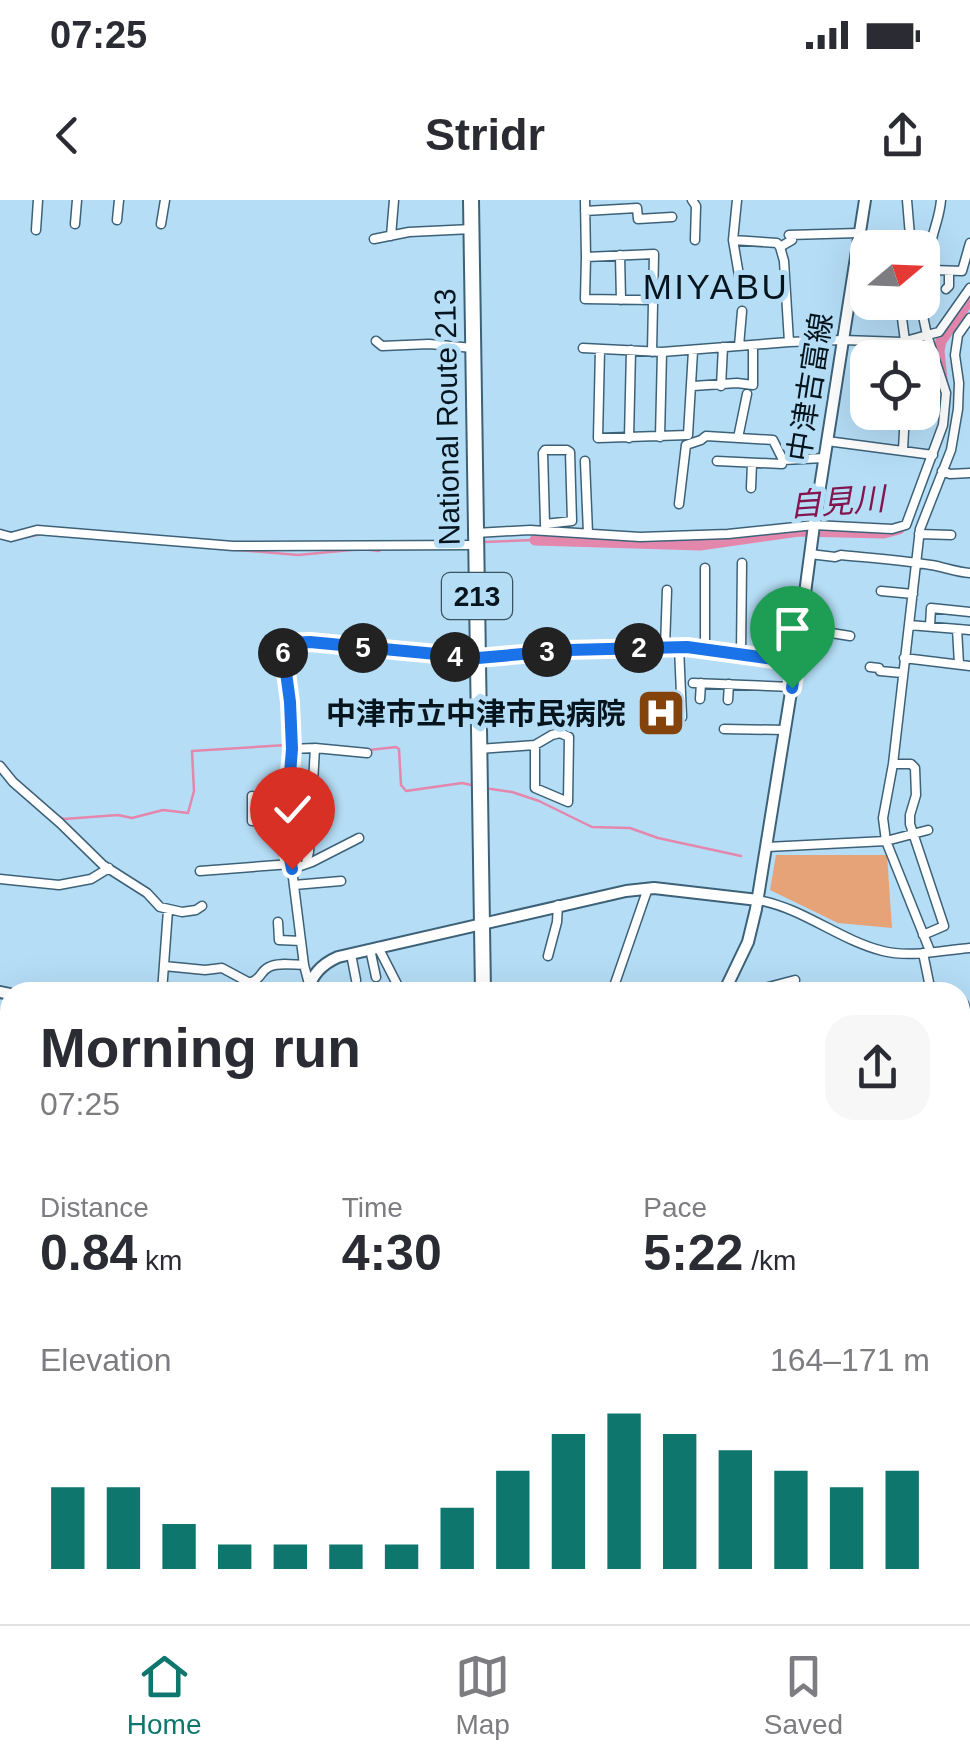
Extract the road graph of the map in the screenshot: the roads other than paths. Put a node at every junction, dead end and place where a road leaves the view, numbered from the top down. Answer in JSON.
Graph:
{"nodes":[{"id":1,"x":38,"y":200,"type":"edge"},
{"id":2,"x":77,"y":200,"type":"edge"},
{"id":3,"x":119,"y":200,"type":"edge"},
{"id":4,"x":165,"y":200,"type":"edge"},
{"id":5,"x":394,"y":200,"type":"edge"},
{"id":6,"x":471,"y":200,"type":"edge"},
{"id":7,"x":585,"y":200,"type":"edge"},
{"id":8,"x":692,"y":200,"type":"edge"},
{"id":9,"x":736,"y":200,"type":"edge"},
{"id":10,"x":864,"y":200,"type":"edge"},
{"id":11,"x":907,"y":200,"type":"edge"},
{"id":12,"x":942,"y":200,"type":"edge"},
{"id":13,"x":585,"y":211,"type":"junction"},
{"id":14,"x":672,"y":217,"type":"dead end"},
{"id":15,"x":117,"y":220,"type":"dead end"},
{"id":16,"x":76,"y":224,"type":"dead end"},
{"id":17,"x":161,"y":224,"type":"dead end"},
{"id":18,"x":472,"y":229,"type":"junction"},
{"id":19,"x":36,"y":230,"type":"dead end"},
{"id":20,"x":860,"y":230,"type":"edge"},
{"id":21,"x":910,"y":230,"type":"edge"},
{"id":22,"x":850,"y":233,"type":"edge"},
{"id":23,"x":391,"y":236,"type":"junction"},
{"id":24,"x":374,"y":239,"type":"dead end"},
{"id":25,"x":695,"y":240,"type":"dead end"},
{"id":26,"x":733,"y":240,"type":"junction"},
{"id":27,"x":970,"y":243,"type":"edge"},
{"id":28,"x":780,"y":248,"type":"junction"},
{"id":29,"x":620,"y":255,"type":"junction"},
{"id":30,"x":586,"y":257,"type":"junction"},
{"id":31,"x":949,"y":272,"type":"junction"},
{"id":32,"x":740,"y":281,"type":"dead end"},
{"id":33,"x":970,"y":288,"type":"edge"},
{"id":34,"x":946,"y":289,"type":"dead end"},
{"id":35,"x":850,"y":296,"type":"edge"},
{"id":36,"x":621,"y":300,"type":"junction"},
{"id":37,"x":653,"y":300,"type":"junction"},
{"id":38,"x":742,"y":311,"type":"dead end"},
{"id":39,"x":970,"y":318,"type":"edge"},
{"id":40,"x":924,"y":320,"type":"edge"},
{"id":41,"x":927,"y":335,"type":"junction"},
{"id":42,"x":843,"y":340,"type":"junction"},
{"id":43,"x":850,"y":340,"type":"edge"},
{"id":44,"x":909,"y":340,"type":"edge"},
{"id":45,"x":376,"y":341,"type":"dead end"},
{"id":46,"x":789,"y":342,"type":"junction"},
{"id":47,"x":753,"y":345,"type":"junction"},
{"id":48,"x":739,"y":346,"type":"junction"},
{"id":49,"x":723,"y":347,"type":"junction"},
{"id":50,"x":474,"y":348,"type":"junction"},
{"id":51,"x":583,"y":348,"type":"dead end"},
{"id":52,"x":600,"y":349,"type":"junction"},
{"id":53,"x":632,"y":350,"type":"junction"},
{"id":54,"x":693,"y":350,"type":"junction"},
{"id":55,"x":657,"y":352,"type":"junction"},
{"id":56,"x":958,"y":374,"type":"junction"},
{"id":57,"x":941,"y":375,"type":"junction"},
{"id":58,"x":693,"y":386,"type":"junction"},
{"id":59,"x":721,"y":386,"type":"junction"},
{"id":60,"x":747,"y":394,"type":"dead end"},
{"id":61,"x":904,"y":430,"type":"edge"},
{"id":62,"x":660,"y":437,"type":"junction"},
{"id":63,"x":629,"y":438,"type":"junction"},
{"id":64,"x":738,"y":438,"type":"junction"},
{"id":65,"x":827,"y":441,"type":"junction"},
{"id":66,"x":903,"y":450,"type":"junction"},
{"id":67,"x":933,"y":455,"type":"junction"},
{"id":68,"x":824,"y":458,"type":"junction"},
{"id":69,"x":586,"y":460,"type":"dead end"},
{"id":70,"x":783,"y":460,"type":"junction"},
{"id":71,"x":717,"y":461,"type":"dead end"},
{"id":72,"x":752,"y":463,"type":"junction"},
{"id":73,"x":942,"y":470,"type":"junction"},
{"id":74,"x":970,"y":473,"type":"edge"},
{"id":75,"x":751,"y":488,"type":"dead end"},
{"id":76,"x":679,"y":504,"type":"dead end"},
{"id":77,"x":814,"y":525,"type":"junction"},
{"id":78,"x":545,"y":527,"type":"junction"},
{"id":79,"x":588,"y":533,"type":"junction"},
{"id":80,"x":0,"y":534,"type":"edge"},
{"id":81,"x":920,"y":534,"type":"junction"},
{"id":82,"x":951,"y":535,"type":"dead end"},
{"id":83,"x":476,"y":539,"type":"junction"},
{"id":84,"x":810,"y":554,"type":"junction"},
{"id":85,"x":916,"y":562,"type":"junction"},
{"id":86,"x":742,"y":563,"type":"dead end"},
{"id":87,"x":705,"y":568,"type":"dead end"},
{"id":88,"x":970,"y":573,"type":"edge"},
{"id":89,"x":667,"y":590,"type":"dead end"},
{"id":90,"x":881,"y":591,"type":"dead end"},
{"id":91,"x":913,"y":594,"type":"junction"},
{"id":92,"x":970,"y":612,"type":"edge"},
{"id":93,"x":909,"y":624,"type":"junction"},
{"id":94,"x":930,"y":626,"type":"junction"},
{"id":95,"x":800,"y":628,"type":"junction"},
{"id":96,"x":957,"y":629,"type":"junction"},
{"id":97,"x":970,"y":630,"type":"edge"},
{"id":98,"x":850,"y":636,"type":"dead end"},
{"id":99,"x":665,"y":647,"type":"junction"},
{"id":100,"x":679,"y":647,"type":"junction"},
{"id":101,"x":705,"y":649,"type":"junction"},
{"id":102,"x":741,"y":654,"type":"junction"},
{"id":103,"x":478,"y":658,"type":"junction"},
{"id":104,"x":904,"y":658,"type":"junction"},
{"id":105,"x":796,"y":662,"type":"junction"},
{"id":106,"x":941,"y":662,"type":"junction"},
{"id":107,"x":959,"y":664,"type":"junction"},
{"id":108,"x":970,"y":666,"type":"edge"},
{"id":109,"x":870,"y":667,"type":"dead end"},
{"id":110,"x":902,"y":673,"type":"junction"},
{"id":111,"x":941,"y":677,"type":"dead end"},
{"id":112,"x":729,"y":684,"type":"junction"},
{"id":113,"x":757,"y":686,"type":"junction"},
{"id":114,"x":792,"y":688,"type":"junction"},
{"id":115,"x":700,"y":699,"type":"dead end"},
{"id":116,"x":728,"y":700,"type":"dead end"},
{"id":117,"x":756,"y":700,"type":"dead end"},
{"id":118,"x":682,"y":716,"type":"dead end"},
{"id":119,"x":724,"y":729,"type":"dead end"},
{"id":120,"x":785,"y":730,"type":"junction"},
{"id":121,"x":534,"y":745,"type":"junction"},
{"id":122,"x":314,"y":748,"type":"junction"},
{"id":123,"x":480,"y":748,"type":"junction"},
{"id":124,"x":292,"y":749,"type":"junction"},
{"id":125,"x":366,"y":754,"type":"dead end"},
{"id":126,"x":892,"y":764,"type":"junction"},
{"id":127,"x":0,"y":766,"type":"edge"},
{"id":128,"x":252,"y":796,"type":"dead end"},
{"id":129,"x":286,"y":821,"type":"junction"},
{"id":130,"x":928,"y":830,"type":"dead end"},
{"id":131,"x":914,"y":834,"type":"junction"},
{"id":132,"x":360,"y":838,"type":"dead end"},
{"id":133,"x":886,"y":842,"type":"junction"},
{"id":134,"x":767,"y":847,"type":"junction"},
{"id":135,"x":306,"y":863,"type":"junction"},
{"id":136,"x":292,"y":866,"type":"junction"},
{"id":137,"x":109,"y":868,"type":"junction"},
{"id":138,"x":200,"y":871,"type":"dead end"},
{"id":139,"x":0,"y":879,"type":"edge"},
{"id":140,"x":341,"y":880,"type":"dead end"},
{"id":141,"x":294,"y":885,"type":"junction"},
{"id":142,"x":648,"y":888,"type":"junction"},
{"id":143,"x":758,"y":900,"type":"junction"},
{"id":144,"x":558,"y":905,"type":"junction"},
{"id":145,"x":202,"y":906,"type":"dead end"},
{"id":146,"x":168,"y":910,"type":"junction"},
{"id":147,"x":278,"y":922,"type":"dead end"},
{"id":148,"x":482,"y":922,"type":"junction"},
{"id":149,"x":923,"y":935,"type":"junction"},
{"id":150,"x":301,"y":941,"type":"junction"},
{"id":151,"x":374,"y":948,"type":"junction"},
{"id":152,"x":970,"y":948,"type":"edge"},
{"id":153,"x":926,"y":952,"type":"junction"},
{"id":154,"x":351,"y":954,"type":"junction"},
{"id":155,"x":548,"y":956,"type":"dead end"},
{"id":156,"x":304,"y":964,"type":"junction"},
{"id":157,"x":164,"y":966,"type":"junction"},
{"id":158,"x":376,"y":977,"type":"dead end"},
{"id":159,"x":356,"y":980,"type":"dead end"},
{"id":160,"x":795,"y":980,"type":"dead end"},
{"id":161,"x":163,"y":982,"type":"edge"},
{"id":162,"x":308,"y":982,"type":"edge"},
{"id":163,"x":313,"y":982,"type":"edge"},
{"id":164,"x":395,"y":982,"type":"edge"},
{"id":165,"x":483,"y":982,"type":"edge"},
{"id":166,"x":615,"y":982,"type":"edge"},
{"id":167,"x":729,"y":982,"type":"edge"},
{"id":168,"x":788,"y":982,"type":"edge"},
{"id":169,"x":930,"y":982,"type":"edge"}],
"edges":[{"from":1,"to":19,"type":"street"},
{"from":2,"to":16,"type":"street"},
{"from":3,"to":15,"type":"street"},
{"from":4,"to":17,"type":"street"},
{"from":5,"to":23,"type":"street"},
{"from":6,"to":18,"type":"highway","name":"National Route 213","number":"213"},
{"from":7,"to":13,"type":"street"},
{"from":8,"to":25,"type":"street"},
{"from":9,"to":26,"type":"street"},
{"from":10,"to":20,"type":"main road","name":"中津吉富線"},
{"from":11,"to":21,"type":"street"},
{"from":12,"to":31,"type":"street"},
{"from":13,"to":14,"type":"street"},
{"from":13,"to":30,"type":"street"},
{"from":18,"to":23,"type":"street"},
{"from":18,"to":50,"type":"highway","name":"National Route 213","number":"213"},
{"from":22,"to":28,"type":"street"},
{"from":23,"to":24,"type":"street"},
{"from":26,"to":28,"type":"street"},
{"from":26,"to":32,"type":"street"},
{"from":27,"to":31,"type":"street"},
{"from":28,"to":46,"type":"street"},
{"from":29,"to":30,"type":"street"},
{"from":29,"to":36,"type":"street"},
{"from":29,"to":37,"type":"street"},
{"from":30,"to":36,"type":"street"},
{"from":31,"to":34,"type":"street"},
{"from":33,"to":41,"type":"street"},
{"from":35,"to":42,"type":"main road","name":"中津吉富線"},
{"from":36,"to":37,"type":"street"},
{"from":37,"to":55,"type":"street"},
{"from":38,"to":48,"type":"street"},
{"from":39,"to":56,"type":"street"},
{"from":40,"to":41,"type":"street"},
{"from":41,"to":44,"type":"street"},
{"from":41,"to":57,"type":"street"},
{"from":42,"to":43,"type":"street"},
{"from":42,"to":46,"type":"street"},
{"from":42,"to":65,"type":"main road","name":"中津吉富線"},
{"from":45,"to":50,"type":"street"},
{"from":46,"to":47,"type":"street"},
{"from":47,"to":48,"type":"street"},
{"from":47,"to":59,"type":"street"},
{"from":48,"to":49,"type":"street"},
{"from":49,"to":54,"type":"street"},
{"from":49,"to":59,"type":"street"},
{"from":50,"to":83,"type":"highway","name":"National Route 213","number":"213"},
{"from":51,"to":52,"type":"street"},
{"from":52,"to":53,"type":"street"},
{"from":52,"to":63,"type":"street"},
{"from":53,"to":55,"type":"street"},
{"from":53,"to":63,"type":"street"},
{"from":54,"to":55,"type":"street"},
{"from":54,"to":58,"type":"street"},
{"from":55,"to":62,"type":"street"},
{"from":56,"to":57,"type":"street"},
{"from":56,"to":73,"type":"street"},
{"from":57,"to":67,"type":"street"},
{"from":58,"to":59,"type":"street"},
{"from":58,"to":62,"type":"street"},
{"from":60,"to":64,"type":"street"},
{"from":61,"to":66,"type":"street"},
{"from":62,"to":63,"type":"street"},
{"from":64,"to":70,"type":"street"},
{"from":64,"to":76,"type":"street"},
{"from":65,"to":66,"type":"street"},
{"from":65,"to":68,"type":"main road","name":"中津吉富線"},
{"from":66,"to":67,"type":"street"},
{"from":67,"to":77,"type":"street"},
{"from":68,"to":70,"type":"street"},
{"from":68,"to":77,"type":"main road","name":"中津吉富線"},
{"from":69,"to":79,"type":"street"},
{"from":70,"to":72,"type":"street"},
{"from":71,"to":72,"type":"street"},
{"from":72,"to":75,"type":"street"},
{"from":73,"to":74,"type":"street"},
{"from":73,"to":81,"type":"street"},
{"from":77,"to":79,"type":"street"},
{"from":77,"to":84,"type":"main road","name":"中津吉富線"},
{"from":78,"to":78,"type":"street"},
{"from":78,"to":79,"type":"street"},
{"from":78,"to":83,"type":"street"},
{"from":80,"to":83,"type":"street"},
{"from":81,"to":82,"type":"street"},
{"from":81,"to":85,"type":"street"},
{"from":83,"to":103,"type":"highway","name":"National Route 213","number":"213"},
{"from":84,"to":85,"type":"street"},
{"from":84,"to":95,"type":"main road","name":"中津吉富線"},
{"from":85,"to":88,"type":"street"},
{"from":85,"to":91,"type":"street"},
{"from":86,"to":102,"type":"street"},
{"from":87,"to":101,"type":"street"},
{"from":89,"to":99,"type":"street"},
{"from":90,"to":91,"type":"street"},
{"from":91,"to":93,"type":"street"},
{"from":92,"to":94,"type":"street"},
{"from":93,"to":94,"type":"street"},
{"from":93,"to":104,"type":"street"},
{"from":94,"to":96,"type":"street"},
{"from":95,"to":98,"type":"street"},
{"from":95,"to":105,"type":"main road","name":"中津吉富線"},
{"from":96,"to":97,"type":"street"},
{"from":96,"to":107,"type":"street"},
{"from":99,"to":100,"type":"street"},
{"from":99,"to":103,"type":"street"},
{"from":100,"to":101,"type":"street"},
{"from":100,"to":118,"type":"street"},
{"from":101,"to":102,"type":"street"},
{"from":102,"to":105,"type":"street"},
{"from":103,"to":123,"type":"highway","name":"National Route 213","number":"213"},
{"from":103,"to":124,"type":"street"},
{"from":104,"to":106,"type":"street"},
{"from":104,"to":110,"type":"street"},
{"from":105,"to":114,"type":"main road","name":"中津吉富線"},
{"from":106,"to":107,"type":"street"},
{"from":106,"to":111,"type":"street"},
{"from":107,"to":108,"type":"street"},
{"from":109,"to":110,"type":"street"},
{"from":110,"to":126,"type":"street"},
{"from":112,"to":113,"type":"street"},
{"from":112,"to":115,"type":"street"},
{"from":112,"to":116,"type":"street"},
{"from":113,"to":114,"type":"street"},
{"from":113,"to":117,"type":"street"},
{"from":114,"to":120,"type":"main road","name":"中津吉富線"},
{"from":119,"to":120,"type":"street"},
{"from":120,"to":134,"type":"main road","name":"中津吉富線"},
{"from":121,"to":121,"type":"street"},
{"from":121,"to":123,"type":"street"},
{"from":122,"to":124,"type":"street"},
{"from":122,"to":125,"type":"street"},
{"from":122,"to":135,"type":"street"},
{"from":123,"to":148,"type":"highway","name":"National Route 213","number":"213"},
{"from":124,"to":129,"type":"street"},
{"from":126,"to":131,"type":"street"},
{"from":126,"to":133,"type":"street"},
{"from":127,"to":137,"type":"street"},
{"from":128,"to":129,"type":"street"},
{"from":129,"to":136,"type":"street"},
{"from":130,"to":131,"type":"street"},
{"from":131,"to":133,"type":"street"},
{"from":131,"to":149,"type":"street"},
{"from":132,"to":135,"type":"street"},
{"from":133,"to":134,"type":"street"},
{"from":133,"to":149,"type":"street"},
{"from":134,"to":143,"type":"main road","name":"中津吉富線"},
{"from":135,"to":136,"type":"street"},
{"from":136,"to":138,"type":"street"},
{"from":136,"to":141,"type":"street"},
{"from":137,"to":139,"type":"street"},
{"from":137,"to":146,"type":"street"},
{"from":140,"to":141,"type":"street"},
{"from":141,"to":150,"type":"street"},
{"from":142,"to":143,"type":"main road"},
{"from":142,"to":144,"type":"main road"},
{"from":142,"to":166,"type":"street"},
{"from":143,"to":153,"type":"street"},
{"from":143,"to":167,"type":"main road","name":"中津吉富線"},
{"from":144,"to":148,"type":"main road"},
{"from":144,"to":155,"type":"street"},
{"from":145,"to":146,"type":"street"},
{"from":146,"to":157,"type":"street"},
{"from":147,"to":150,"type":"street"},
{"from":148,"to":151,"type":"main road"},
{"from":148,"to":165,"type":"highway","name":"National Route 213","number":"213"},
{"from":149,"to":153,"type":"street"},
{"from":150,"to":156,"type":"street"},
{"from":151,"to":154,"type":"main road"},
{"from":151,"to":158,"type":"street"},
{"from":151,"to":164,"type":"street"},
{"from":152,"to":153,"type":"street"},
{"from":153,"to":169,"type":"street"},
{"from":154,"to":159,"type":"street"},
{"from":154,"to":163,"type":"main road"},
{"from":156,"to":157,"type":"street"},
{"from":156,"to":162,"type":"street"},
{"from":157,"to":161,"type":"street"},
{"from":160,"to":168,"type":"street"}]}
